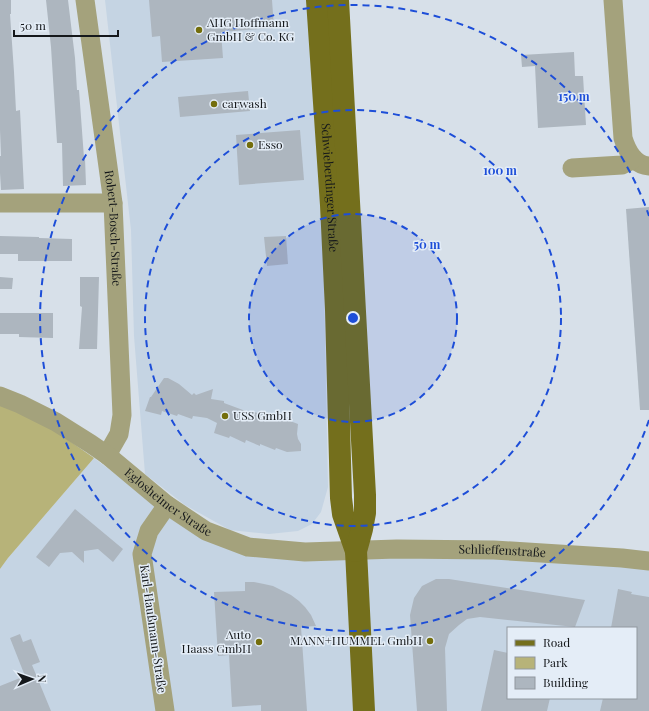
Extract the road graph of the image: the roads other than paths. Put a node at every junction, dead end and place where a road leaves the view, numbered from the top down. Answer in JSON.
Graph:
{"nodes":[{"id":1,"x":86,"y":0,"type":"edge"},
{"id":2,"x":317,"y":0,"type":"edge"},
{"id":3,"x":338,"y":0,"type":"edge"},
{"id":4,"x":614,"y":0,"type":"edge"},
{"id":5,"x":642,"y":162,"type":"edge"},
{"id":6,"x":572,"y":168,"type":"dead end"},
{"id":7,"x":0,"y":203,"type":"edge"},
{"id":8,"x":113,"y":203,"type":"junction"},
{"id":9,"x":359,"y":374,"type":"junction"},
{"id":10,"x":337,"y":375,"type":"junction"},
{"id":11,"x":0,"y":396,"type":"edge"},
{"id":12,"x":107,"y":455,"type":"junction"},
{"id":13,"x":167,"y":506,"type":"junction"},
{"id":14,"x":356,"y":551,"type":"junction"},
{"id":15,"x":649,"y":561,"type":"edge"},
{"id":16,"x":165,"y":711,"type":"edge"},
{"id":17,"x":364,"y":711,"type":"edge"}],
"edges":[{"from":1,"to":8,"type":"street","name":"Robert-Bosch-Straße"},
{"from":2,"to":10,"type":"main road","name":"Schwieberdinger Straße"},
{"from":3,"to":9,"type":"main road","name":"Schwieberdinger Straße"},
{"from":4,"to":5,"type":"street"},
{"from":5,"to":6,"type":"street"},
{"from":7,"to":8,"type":"street"},
{"from":8,"to":12,"type":"street","name":"Robert-Bosch-Straße"},
{"from":9,"to":10,"type":"main road"},
{"from":9,"to":14,"type":"main road","name":"Schwieberdinger Straße"},
{"from":10,"to":14,"type":"main road","name":"Schwieberdinger Straße"},
{"from":11,"to":12,"type":"street","name":"Eglosheimer Straße"},
{"from":12,"to":13,"type":"street","name":"Eglosheimer Straße"},
{"from":13,"to":14,"type":"street","name":"Eglosheimer Straße"},
{"from":13,"to":16,"type":"street","name":"Karl-Haußmann-Straße"},
{"from":14,"to":15,"type":"street","name":"Schlieffenstraße"},
{"from":14,"to":17,"type":"main road","name":"Schwieberdinger Straße"}]}
